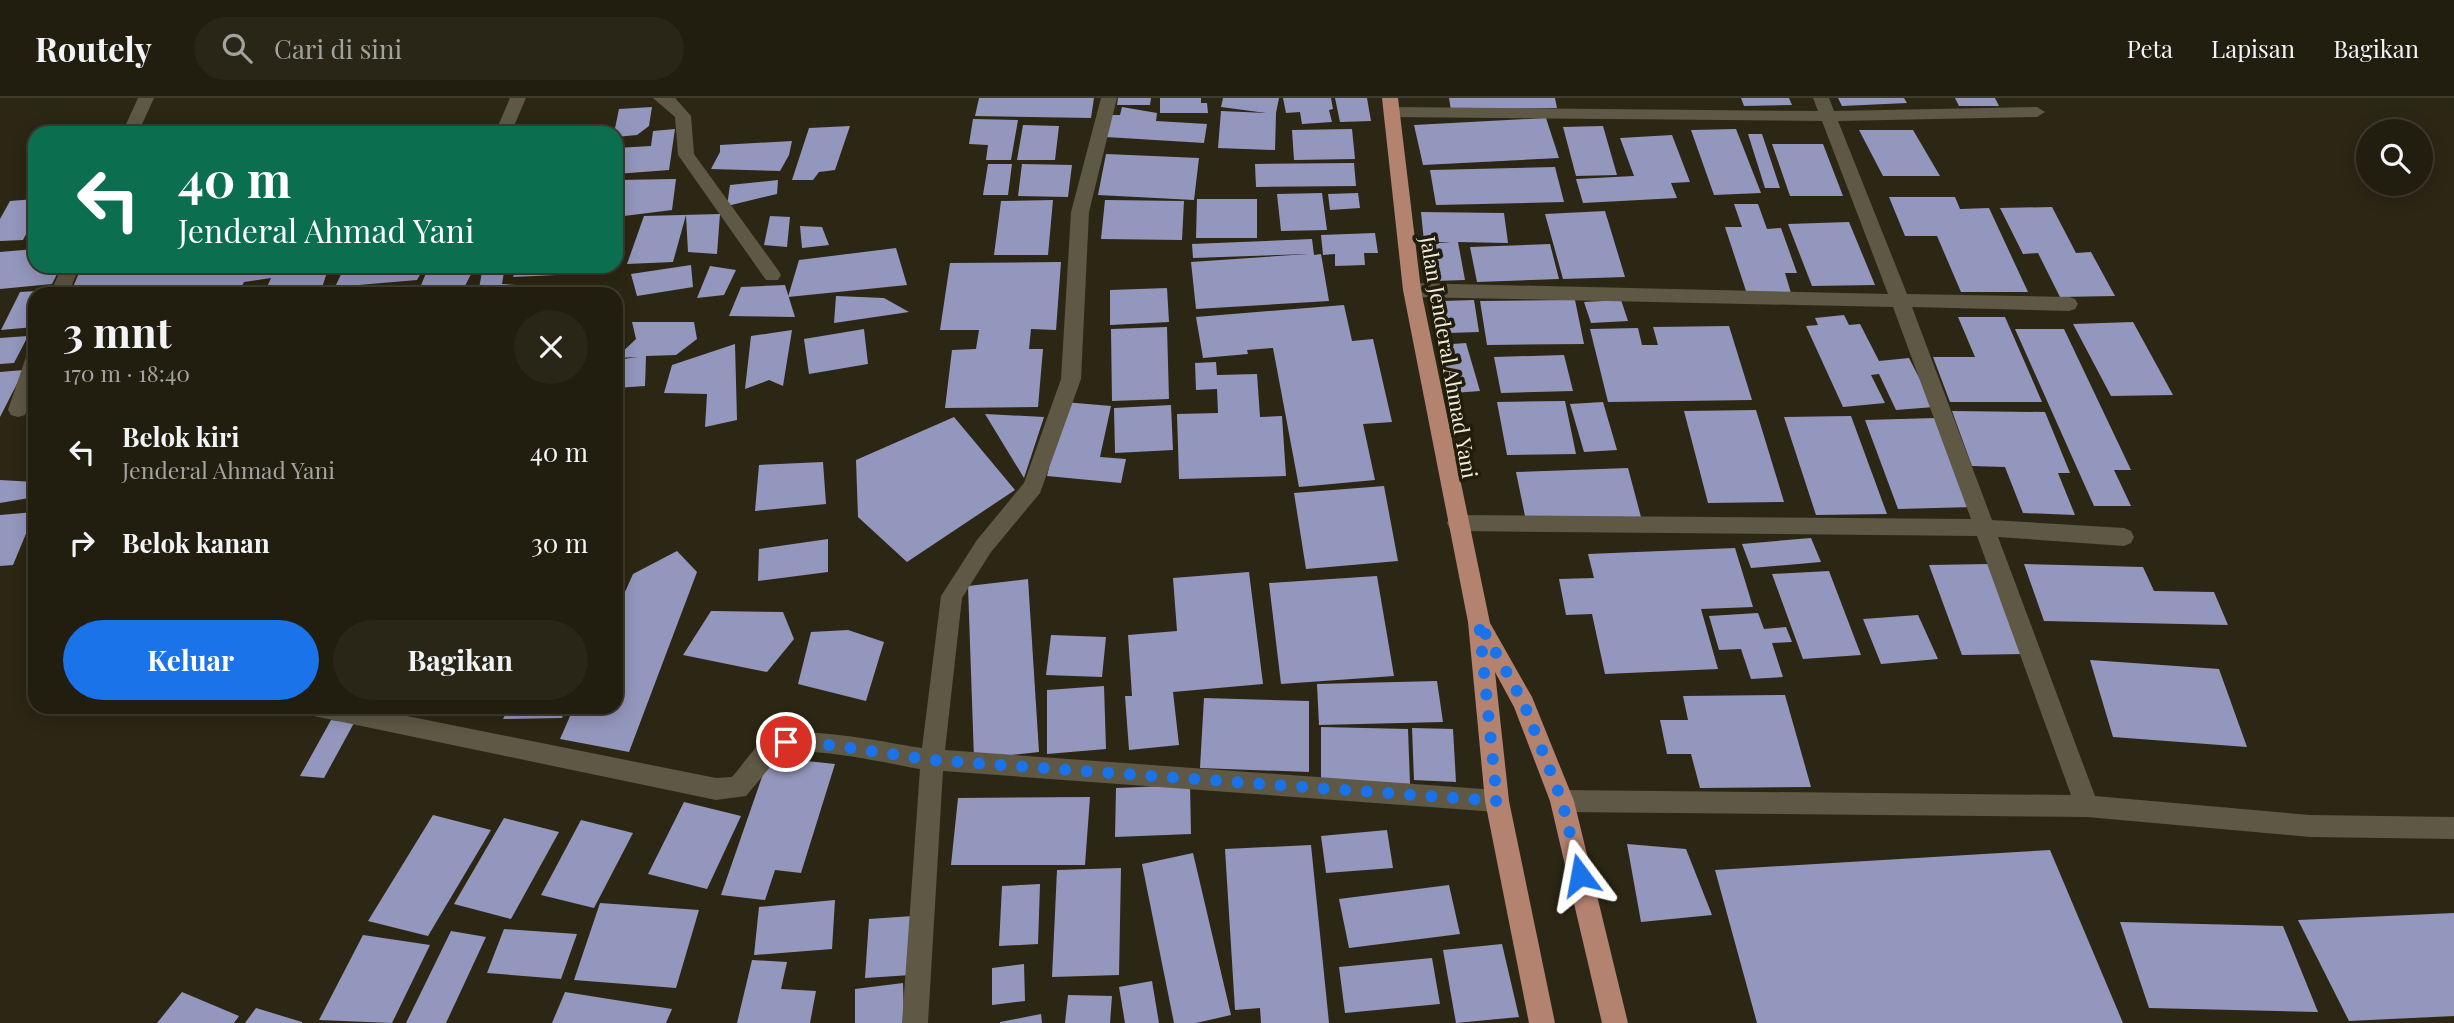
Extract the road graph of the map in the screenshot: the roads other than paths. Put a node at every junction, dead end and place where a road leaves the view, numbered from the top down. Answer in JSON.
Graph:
{"nodes":[{"id":1,"x":146,"y":98,"type":"edge"},
{"id":2,"x":518,"y":98,"type":"edge"},
{"id":3,"x":661,"y":98,"type":"edge"},
{"id":4,"x":1109,"y":98,"type":"edge"},
{"id":5,"x":1391,"y":105,"type":"edge"},
{"id":6,"x":1825,"y":107,"type":"edge"},
{"id":7,"x":2037,"y":112,"type":"dead end"},
{"id":8,"x":133,"y":126,"type":"edge"},
{"id":9,"x":506,"y":126,"type":"edge"},
{"id":10,"x":772,"y":275,"type":"dead end"},
{"id":11,"x":1412,"y":290,"type":"junction"},
{"id":12,"x":1901,"y":303,"type":"junction"},
{"id":13,"x":2069,"y":304,"type":"dead end"},
{"id":14,"x":28,"y":379,"type":"edge"},
{"id":15,"x":18,"y":410,"type":"dead end"},
{"id":16,"x":1457,"y":523,"type":"junction"},
{"id":17,"x":1983,"y":528,"type":"junction"},
{"id":18,"x":2124,"y":537,"type":"dead end"},
{"id":19,"x":1479,"y":622,"type":"junction"},
{"id":20,"x":346,"y":714,"type":"edge"},
{"id":21,"x":932,"y":760,"type":"junction"},
{"id":22,"x":1497,"y":801,"type":"junction"},
{"id":23,"x":1562,"y":801,"type":"junction"},
{"id":24,"x":2087,"y":806,"type":"junction"},
{"id":25,"x":2454,"y":828,"type":"edge"},
{"id":26,"x":915,"y":1023,"type":"edge"},
{"id":27,"x":1542,"y":1023,"type":"edge"},
{"id":28,"x":1615,"y":1023,"type":"edge"}],
"edges":[{"from":1,"to":8,"type":"street"},
{"from":2,"to":9,"type":"street"},
{"from":3,"to":10,"type":"street"},
{"from":4,"to":21,"type":"street"},
{"from":5,"to":6,"type":"street"},
{"from":5,"to":11,"type":"main road","name":"Jalan Jenderal Ahmad Yani"},
{"from":6,"to":7,"type":"street"},
{"from":6,"to":12,"type":"street"},
{"from":11,"to":12,"type":"street"},
{"from":11,"to":16,"type":"main road","name":"Jalan Jenderal Ahmad Yani"},
{"from":12,"to":13,"type":"street"},
{"from":12,"to":17,"type":"street"},
{"from":14,"to":15,"type":"street"},
{"from":16,"to":17,"type":"street"},
{"from":16,"to":19,"type":"main road","name":"Jalan Jenderal Ahmad Yani"},
{"from":17,"to":18,"type":"street"},
{"from":17,"to":24,"type":"street"},
{"from":19,"to":22,"type":"main road"},
{"from":19,"to":23,"type":"main road"},
{"from":20,"to":21,"type":"street"},
{"from":21,"to":22,"type":"street"},
{"from":21,"to":26,"type":"street"},
{"from":22,"to":27,"type":"main road"},
{"from":23,"to":24,"type":"street"},
{"from":23,"to":28,"type":"main road"},
{"from":24,"to":25,"type":"street"}]}
